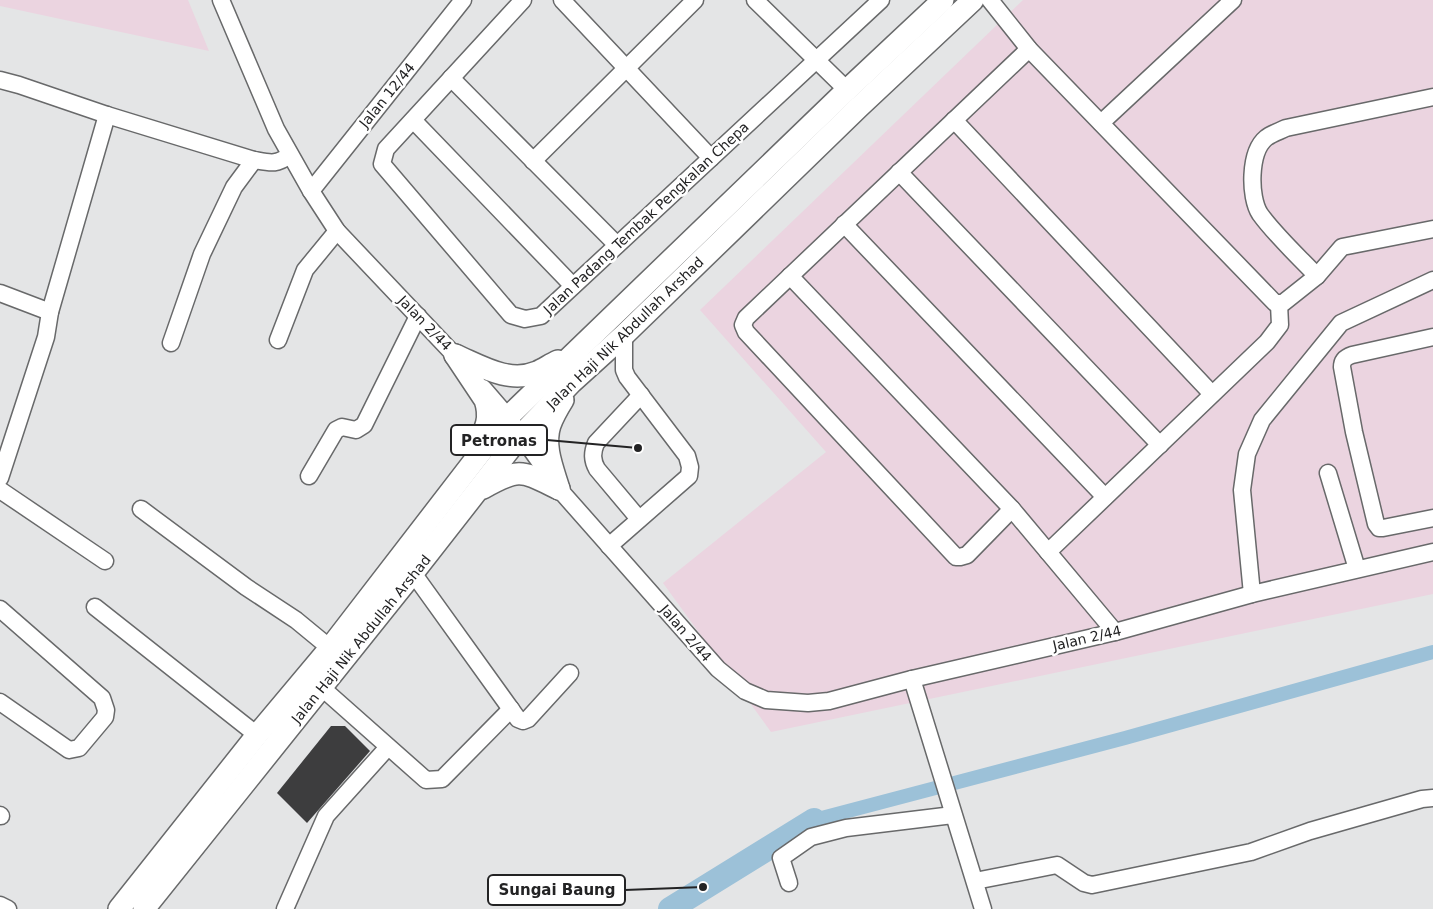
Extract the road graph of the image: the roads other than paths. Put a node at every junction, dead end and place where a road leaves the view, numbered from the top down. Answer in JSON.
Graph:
{"nodes":[{"id":1,"x":221,"y":0,"type":"edge"},
{"id":2,"x":464,"y":0,"type":"edge"},
{"id":3,"x":523,"y":0,"type":"edge"},
{"id":4,"x":562,"y":0,"type":"edge"},
{"id":5,"x":694,"y":0,"type":"edge"},
{"id":6,"x":755,"y":0,"type":"edge"},
{"id":7,"x":881,"y":0,"type":"edge"},
{"id":8,"x":973,"y":0,"type":"edge"},
{"id":9,"x":990,"y":0,"type":"edge"},
{"id":10,"x":1233,"y":0,"type":"edge"},
{"id":11,"x":934,"y":3,"type":"edge"},
{"id":12,"x":1030,"y":48,"type":"junction"},
{"id":13,"x":816,"y":60,"type":"junction"},
{"id":14,"x":626,"y":68,"type":"junction"},
{"id":15,"x":451,"y":78,"type":"junction"},
{"id":16,"x":0,"y":80,"type":"edge"},
{"id":17,"x":847,"y":90,"type":"junction"},
{"id":18,"x":1433,"y":97,"type":"edge"},
{"id":19,"x":107,"y":115,"type":"junction"},
{"id":20,"x":414,"y":120,"type":"junction"},
{"id":21,"x":954,"y":120,"type":"junction"},
{"id":22,"x":1101,"y":123,"type":"junction"},
{"id":23,"x":290,"y":155,"type":"junction"},
{"id":24,"x":710,"y":158,"type":"junction"},
{"id":25,"x":254,"y":160,"type":"junction"},
{"id":26,"x":533,"y":161,"type":"junction"},
{"id":27,"x":899,"y":172,"type":"junction"},
{"id":28,"x":310,"y":191,"type":"junction"},
{"id":29,"x":844,"y":224,"type":"junction"},
{"id":30,"x":1433,"y":229,"type":"edge"},
{"id":31,"x":337,"y":231,"type":"junction"},
{"id":32,"x":617,"y":245,"type":"junction"},
{"id":33,"x":790,"y":276,"type":"junction"},
{"id":34,"x":1317,"y":276,"type":"junction"},
{"id":35,"x":1433,"y":280,"type":"edge"},
{"id":36,"x":573,"y":286,"type":"junction"},
{"id":37,"x":0,"y":293,"type":"edge"},
{"id":38,"x":1279,"y":304,"type":"junction"},
{"id":39,"x":50,"y":312,"type":"junction"},
{"id":40,"x":418,"y":316,"type":"junction"},
{"id":41,"x":624,"y":335,"type":"junction"},
{"id":42,"x":1433,"y":336,"type":"edge"},
{"id":43,"x":278,"y":340,"type":"dead end"},
{"id":44,"x":171,"y":343,"type":"dead end"},
{"id":45,"x":578,"y":349,"type":"junction"},
{"id":46,"x":455,"y":355,"type":"junction"},
{"id":47,"x":572,"y":382,"type":"junction"},
{"id":48,"x":1212,"y":394,"type":"junction"},
{"id":49,"x":641,"y":395,"type":"junction"},
{"id":50,"x":508,"y":417,"type":"junction"},
{"id":51,"x":520,"y":436,"type":"junction"},
{"id":52,"x":1160,"y":445,"type":"junction"},
{"id":53,"x":1328,"y":473,"type":"dead end"},
{"id":54,"x":309,"y":476,"type":"dead end"},
{"id":55,"x":0,"y":478,"type":"edge"},
{"id":56,"x":459,"y":480,"type":"junction"},
{"id":57,"x":559,"y":489,"type":"junction"},
{"id":58,"x":0,"y":490,"type":"edge"},
{"id":59,"x":477,"y":491,"type":"junction"},
{"id":60,"x":1105,"y":498,"type":"junction"},
{"id":61,"x":141,"y":508,"type":"dead end"},
{"id":62,"x":1012,"y":509,"type":"junction"},
{"id":63,"x":1433,"y":518,"type":"edge"},
{"id":64,"x":639,"y":520,"type":"junction"},
{"id":65,"x":609,"y":546,"type":"junction"},
{"id":66,"x":1048,"y":552,"type":"junction"},
{"id":67,"x":1433,"y":552,"type":"edge"},
{"id":68,"x":105,"y":561,"type":"dead end"},
{"id":69,"x":1357,"y":568,"type":"junction"},
{"id":70,"x":413,"y":573,"type":"junction"},
{"id":71,"x":1252,"y":594,"type":"junction"},
{"id":72,"x":95,"y":607,"type":"dead end"},
{"id":73,"x":0,"y":609,"type":"edge"},
{"id":74,"x":1115,"y":632,"type":"junction"},
{"id":75,"x":330,"y":648,"type":"junction"},
{"id":76,"x":570,"y":673,"type":"dead end"},
{"id":77,"x":912,"y":679,"type":"junction"},
{"id":78,"x":321,"y":688,"type":"junction"},
{"id":79,"x":0,"y":702,"type":"edge"},
{"id":80,"x":511,"y":709,"type":"junction"},
{"id":81,"x":257,"y":735,"type":"junction"},
{"id":82,"x":388,"y":747,"type":"junction"},
{"id":83,"x":1433,"y":798,"type":"edge"},
{"id":84,"x":953,"y":815,"type":"junction"},
{"id":85,"x":975,"y":881,"type":"junction"},
{"id":86,"x":789,"y":883,"type":"dead end"},
{"id":87,"x":0,"y":905,"type":"edge"},
{"id":88,"x":8,"y":909,"type":"edge"},
{"id":89,"x":119,"y":909,"type":"edge"},
{"id":90,"x":144,"y":909,"type":"edge"},
{"id":91,"x":285,"y":909,"type":"edge"},
{"id":92,"x":983,"y":909,"type":"edge"}],
"edges":[{"from":1,"to":23,"type":"street","name":"Jalan 2/44"},
{"from":2,"to":28,"type":"street","name":"Jalan 12/44"},
{"from":3,"to":15,"type":"street","name":"Jalan Padang Tembak Pengkalan Chepa"},
{"from":4,"to":14,"type":"street"},
{"from":5,"to":14,"type":"street"},
{"from":6,"to":13,"type":"street"},
{"from":7,"to":13,"type":"street","name":"Jalan Padang Tembak Pengkalan Chepa"},
{"from":8,"to":41,"type":"main road","name":"Jalan Haji Nik Abdullah Arshad"},
{"from":9,"to":12,"type":"street"},
{"from":10,"to":22,"type":"street"},
{"from":11,"to":17,"type":"main road","name":"Jalan Haji Nik Abdullah Arshad"},
{"from":12,"to":21,"type":"street"},
{"from":12,"to":22,"type":"street"},
{"from":13,"to":17,"type":"street"},
{"from":13,"to":24,"type":"street","name":"Jalan Padang Tembak Pengkalan Chepa"},
{"from":14,"to":24,"type":"street"},
{"from":14,"to":26,"type":"street"},
{"from":15,"to":20,"type":"street","name":"Jalan Padang Tembak Pengkalan Chepa"},
{"from":15,"to":26,"type":"street"},
{"from":16,"to":19,"type":"street"},
{"from":17,"to":45,"type":"main road","name":"Jalan Haji Nik Abdullah Arshad"},
{"from":18,"to":34,"type":"street"},
{"from":19,"to":25,"type":"street"},
{"from":19,"to":39,"type":"street"},
{"from":20,"to":36,"type":"street"},
{"from":20,"to":36,"type":"street","name":"Jalan Padang Tembak Pengkalan Chepa"},
{"from":21,"to":27,"type":"street"},
{"from":21,"to":48,"type":"street"},
{"from":22,"to":38,"type":"street"},
{"from":23,"to":25,"type":"street"},
{"from":23,"to":28,"type":"street","name":"Jalan 2/44"},
{"from":24,"to":32,"type":"street","name":"Jalan Padang Tembak Pengkalan Chepa"},
{"from":25,"to":44,"type":"street"},
{"from":26,"to":32,"type":"street"},
{"from":27,"to":29,"type":"street"},
{"from":27,"to":52,"type":"street"},
{"from":28,"to":31,"type":"street","name":"Jalan 2/44"},
{"from":29,"to":33,"type":"street"},
{"from":29,"to":60,"type":"street"},
{"from":30,"to":34,"type":"street"},
{"from":31,"to":40,"type":"street","name":"Jalan 2/44"},
{"from":31,"to":43,"type":"street"},
{"from":32,"to":36,"type":"street","name":"Jalan Padang Tembak Pengkalan Chepa"},
{"from":33,"to":62,"type":"street"},
{"from":33,"to":62,"type":"street"},
{"from":34,"to":38,"type":"street"},
{"from":35,"to":71,"type":"street"},
{"from":37,"to":39,"type":"street"},
{"from":38,"to":48,"type":"street"},
{"from":39,"to":55,"type":"street"},
{"from":40,"to":46,"type":"street","name":"Jalan 2/44"},
{"from":40,"to":54,"type":"street"},
{"from":41,"to":47,"type":"main road","name":"Jalan Haji Nik Abdullah Arshad"},
{"from":41,"to":49,"type":"street"},
{"from":42,"to":63,"type":"street"},
{"from":45,"to":46,"type":"main road"},
{"from":45,"to":50,"type":"main road","name":"Jalan Haji Nik Abdullah Arshad"},
{"from":46,"to":50,"type":"street","name":"Jalan 2/44"},
{"from":46,"to":56,"type":"main road"},
{"from":47,"to":51,"type":"main road","name":"Jalan Haji Nik Abdullah Arshad"},
{"from":47,"to":57,"type":"main road"},
{"from":48,"to":52,"type":"street"},
{"from":49,"to":64,"type":"street"},
{"from":49,"to":64,"type":"street"},
{"from":50,"to":51,"type":"street","name":"Jalan 2/44"},
{"from":50,"to":56,"type":"main road","name":"Jalan Haji Nik Abdullah Arshad"},
{"from":51,"to":57,"type":"street","name":"Jalan 2/44"},
{"from":51,"to":59,"type":"main road","name":"Jalan Haji Nik Abdullah Arshad"},
{"from":52,"to":60,"type":"street"},
{"from":53,"to":69,"type":"street"},
{"from":56,"to":75,"type":"main road","name":"Jalan Haji Nik Abdullah Arshad"},
{"from":57,"to":59,"type":"main road"},
{"from":57,"to":65,"type":"street","name":"Jalan 2/44"},
{"from":58,"to":68,"type":"street"},
{"from":59,"to":70,"type":"main road","name":"Jalan Haji Nik Abdullah Arshad"},
{"from":60,"to":66,"type":"street"},
{"from":61,"to":75,"type":"street"},
{"from":62,"to":66,"type":"street"},
{"from":64,"to":65,"type":"street"},
{"from":65,"to":77,"type":"street","name":"Jalan 2/44"},
{"from":66,"to":74,"type":"street"},
{"from":67,"to":69,"type":"street","name":"Jalan 2/44"},
{"from":69,"to":71,"type":"street","name":"Jalan 2/44"},
{"from":70,"to":78,"type":"main road","name":"Jalan Haji Nik Abdullah Arshad"},
{"from":70,"to":80,"type":"street"},
{"from":71,"to":74,"type":"street","name":"Jalan 2/44"},
{"from":72,"to":81,"type":"street"},
{"from":73,"to":79,"type":"street"},
{"from":74,"to":77,"type":"street","name":"Jalan 2/44"},
{"from":75,"to":81,"type":"main road","name":"Jalan Haji Nik Abdullah Arshad"},
{"from":76,"to":80,"type":"street"},
{"from":77,"to":84,"type":"street"},
{"from":78,"to":82,"type":"street"},
{"from":78,"to":90,"type":"main road","name":"Jalan Haji Nik Abdullah Arshad"},
{"from":80,"to":82,"type":"street"},
{"from":81,"to":89,"type":"main road","name":"Jalan Haji Nik Abdullah Arshad"},
{"from":82,"to":91,"type":"street"},
{"from":83,"to":85,"type":"street"},
{"from":84,"to":85,"type":"street"},
{"from":84,"to":86,"type":"street"},
{"from":85,"to":92,"type":"street"},
{"from":87,"to":88,"type":"street"}]}
